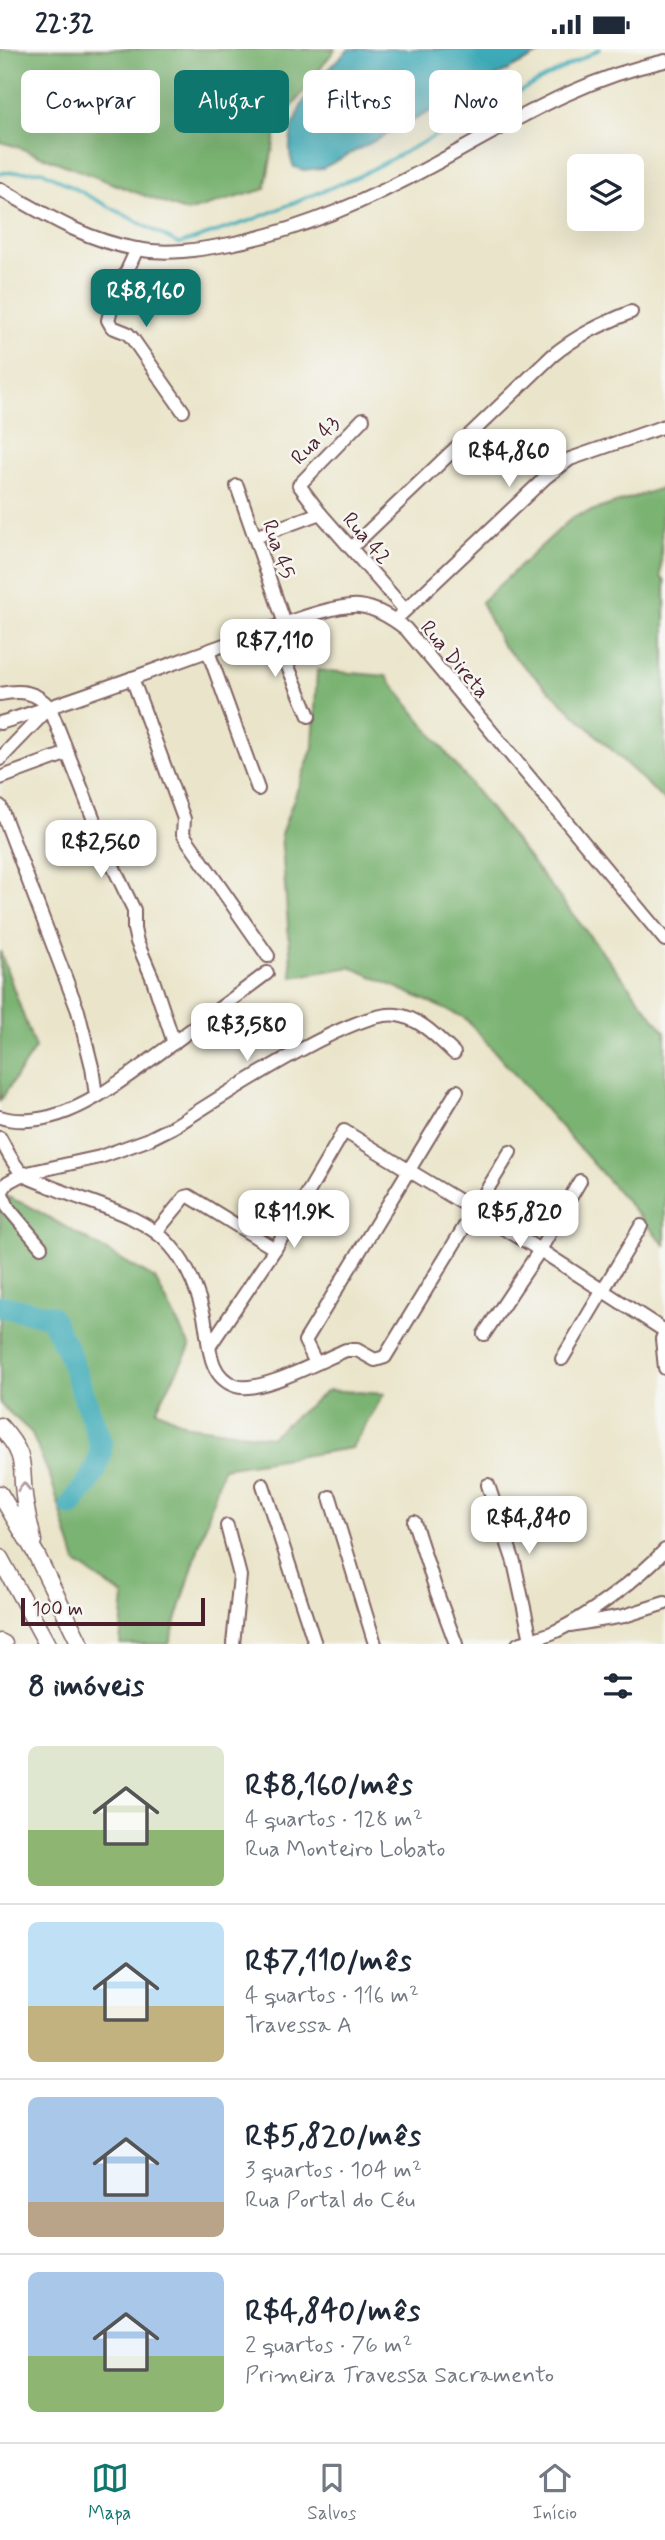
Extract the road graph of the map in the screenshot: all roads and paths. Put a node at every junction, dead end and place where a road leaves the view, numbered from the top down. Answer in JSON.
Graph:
{"nodes":[{"id":1,"x":664,"y":66,"type":"edge"},
{"id":2,"x":1,"y":190,"type":"edge"},
{"id":3,"x":137,"y":249,"type":"junction"},
{"id":4,"x":631,"y":312,"type":"dead end"},
{"id":5,"x":183,"y":411,"type":"dead end"},
{"id":6,"x":363,"y":419,"type":"dead end"},
{"id":7,"x":665,"y":426,"type":"edge"},
{"id":8,"x":237,"y":486,"type":"dead end"},
{"id":9,"x":301,"y":489,"type":"joint"},
{"id":10,"x":320,"y":513,"type":"junction"},
{"id":11,"x":255,"y":537,"type":"junction"},
{"id":12,"x":351,"y":548,"type":"junction"},
{"id":13,"x":405,"y":610,"type":"junction"},
{"id":14,"x":395,"y":620,"type":"junction"},
{"id":15,"x":279,"y":626,"type":"junction"},
{"id":16,"x":208,"y":651,"type":"junction"},
{"id":17,"x":132,"y":678,"type":"junction"},
{"id":18,"x":0,"y":694,"type":"edge"},
{"id":19,"x":50,"y":708,"type":"junction"},
{"id":20,"x":309,"y":716,"type":"dead end"},
{"id":21,"x":0,"y":723,"type":"edge"},
{"id":22,"x":68,"y":753,"type":"junction"},
{"id":23,"x":0,"y":759,"type":"edge"},
{"id":24,"x":0,"y":778,"type":"edge"},
{"id":25,"x":258,"y":789,"type":"dead end"},
{"id":26,"x":0,"y":806,"type":"edge"},
{"id":27,"x":665,"y":940,"type":"edge"},
{"id":28,"x":268,"y":955,"type":"dead end"},
{"id":29,"x":267,"y":973,"type":"dead end"},
{"id":30,"x":174,"y":1043,"type":"junction"},
{"id":31,"x":454,"y":1053,"type":"dead end"},
{"id":32,"x":457,"y":1091,"type":"dead end"},
{"id":33,"x":96,"y":1096,"type":"junction"},
{"id":34,"x":0,"y":1117,"type":"edge"},
{"id":35,"x":0,"y":1138,"type":"edge"},
{"id":36,"x":510,"y":1152,"type":"dead end"},
{"id":37,"x":410,"y":1171,"type":"junction"},
{"id":38,"x":23,"y":1174,"type":"junction"},
{"id":39,"x":580,"y":1181,"type":"dead end"},
{"id":40,"x":473,"y":1209,"type":"junction"},
{"id":41,"x":641,"y":1226,"type":"dead end"},
{"id":42,"x":157,"y":1231,"type":"junction"},
{"id":43,"x":41,"y":1247,"type":"dead end"},
{"id":44,"x":275,"y":1249,"type":"junction"},
{"id":45,"x":540,"y":1250,"type":"junction"},
{"id":46,"x":601,"y":1289,"type":"junction"},
{"id":47,"x":665,"y":1332,"type":"edge"},
{"id":48,"x":484,"y":1334,"type":"dead end"},
{"id":49,"x":209,"y":1347,"type":"junction"},
{"id":50,"x":562,"y":1360,"type":"dead end"},
{"id":51,"x":316,"y":1363,"type":"junction"},
{"id":52,"x":665,"y":1368,"type":"edge"},
{"id":53,"x":0,"y":1426,"type":"edge"},
{"id":54,"x":263,"y":1485,"type":"dead end"},
{"id":55,"x":488,"y":1485,"type":"dead end"},
{"id":56,"x":0,"y":1495,"type":"edge"},
{"id":57,"x":330,"y":1497,"type":"dead end"},
{"id":58,"x":414,"y":1522,"type":"dead end"},
{"id":59,"x":227,"y":1526,"type":"dead end"},
{"id":60,"x":665,"y":1550,"type":"edge"},
{"id":61,"x":36,"y":1554,"type":"junction"},
{"id":62,"x":0,"y":1558,"type":"edge"},
{"id":63,"x":665,"y":1603,"type":"edge"},
{"id":64,"x":569,"y":1625,"type":"junction"},
{"id":65,"x":531,"y":1640,"type":"junction"},
{"id":66,"x":47,"y":1644,"type":"edge"},
{"id":67,"x":80,"y":1644,"type":"edge"},
{"id":68,"x":233,"y":1644,"type":"edge"},
{"id":69,"x":315,"y":1644,"type":"edge"},
{"id":70,"x":375,"y":1644,"type":"edge"},
{"id":71,"x":456,"y":1644,"type":"edge"},
{"id":72,"x":517,"y":1644,"type":"edge"}],
"edges":[{"from":1,"to":3,"type":"street"},
{"from":2,"to":3,"type":"street"},
{"from":3,"to":5,"type":"street"},
{"from":4,"to":12,"type":"street"},
{"from":6,"to":9,"type":"street","name":"Rua 43"},
{"from":7,"to":13,"type":"street"},
{"from":8,"to":11,"type":"street","name":"Rua 45"},
{"from":9,"to":10,"type":"street","name":"Rua 42"},
{"from":10,"to":11,"type":"street"},
{"from":10,"to":12,"type":"street","name":"Rua 42"},
{"from":11,"to":15,"type":"street","name":"Rua 45"},
{"from":12,"to":13,"type":"street","name":"Rua 42"},
{"from":13,"to":14,"type":"street"},
{"from":14,"to":15,"type":"street","name":"Rua Direta"},
{"from":14,"to":27,"type":"street","name":"Rua Direta"},
{"from":15,"to":16,"type":"street","name":"Rua Direta"},
{"from":15,"to":20,"type":"street","name":"Rua 45"},
{"from":16,"to":17,"type":"street","name":"Rua Direta"},
{"from":16,"to":25,"type":"street"},
{"from":17,"to":19,"type":"street","name":"Rua Direta"},
{"from":17,"to":28,"type":"street"},
{"from":18,"to":19,"type":"street"},
{"from":19,"to":21,"type":"street","name":"Rua Direta"},
{"from":19,"to":22,"type":"street"},
{"from":19,"to":23,"type":"street","name":"Rua Direta"},
{"from":22,"to":24,"type":"street"},
{"from":22,"to":30,"type":"street"},
{"from":26,"to":33,"type":"street"},
{"from":29,"to":30,"type":"street"},
{"from":30,"to":33,"type":"street"},
{"from":31,"to":38,"type":"street"},
{"from":32,"to":37,"type":"street"},
{"from":33,"to":34,"type":"street"},
{"from":35,"to":38,"type":"street"},
{"from":36,"to":40,"type":"street"},
{"from":37,"to":40,"type":"street"},
{"from":37,"to":44,"type":"street"},
{"from":37,"to":51,"type":"street"},
{"from":38,"to":42,"type":"street"},
{"from":38,"to":43,"type":"street"},
{"from":39,"to":45,"type":"street"},
{"from":40,"to":45,"type":"street"},
{"from":40,"to":51,"type":"street"},
{"from":41,"to":46,"type":"street"},
{"from":42,"to":44,"type":"street"},
{"from":42,"to":49,"type":"street"},
{"from":44,"to":49,"type":"street"},
{"from":45,"to":46,"type":"street"},
{"from":45,"to":48,"type":"street"},
{"from":46,"to":47,"type":"street"},
{"from":46,"to":50,"type":"street"},
{"from":47,"to":52,"type":"street"},
{"from":49,"to":51,"type":"street"},
{"from":61,"to":53,"type":"main road","one_way":true},
{"from":54,"to":69,"type":"street"},
{"from":55,"to":65,"type":"street"},
{"from":56,"to":61,"type":"main road"},
{"from":57,"to":70,"type":"street"},
{"from":58,"to":71,"type":"street"},
{"from":59,"to":68,"type":"street"},
{"from":60,"to":64,"type":"street"},
{"from":61,"to":67,"type":"main road"},
{"from":62,"to":66,"type":"main road"},
{"from":63,"to":64,"type":"street"},
{"from":64,"to":65,"type":"street"},
{"from":65,"to":72,"type":"street"}]}
